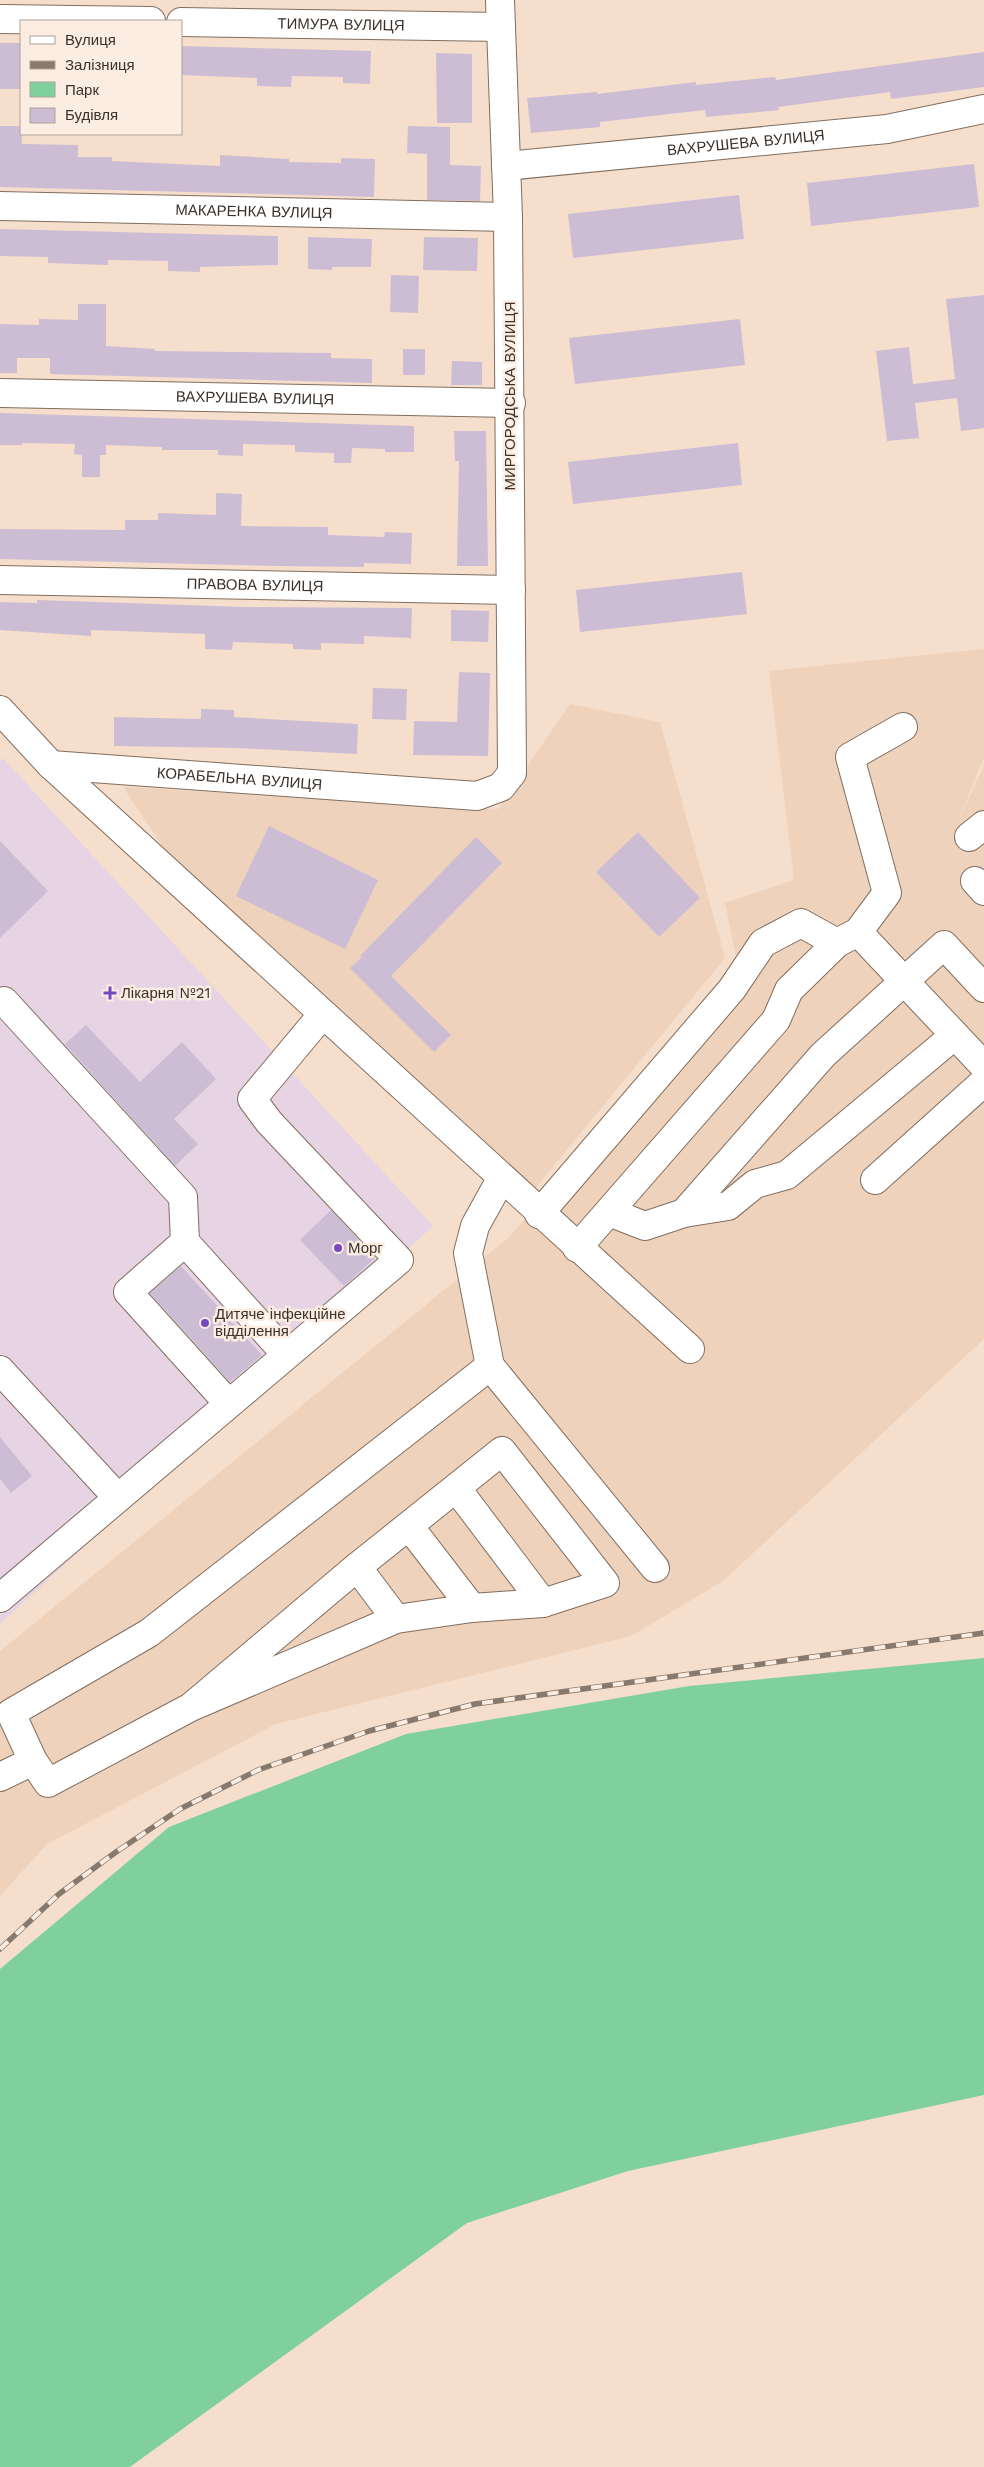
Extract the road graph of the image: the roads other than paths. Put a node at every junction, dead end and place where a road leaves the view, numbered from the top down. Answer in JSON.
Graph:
{"nodes":[{"id":1,"x":500,"y":0,"type":"edge"},
{"id":2,"x":0,"y":19,"type":"edge"},
{"id":3,"x":75,"y":20,"type":"edge"},
{"id":4,"x":182,"y":22,"type":"edge"},
{"id":5,"x":501,"y":27,"type":"junction"},
{"id":6,"x":984,"y":110,"type":"edge"},
{"id":7,"x":506,"y":166,"type":"junction"},
{"id":8,"x":0,"y":206,"type":"edge"},
{"id":9,"x":508,"y":217,"type":"junction"},
{"id":10,"x":0,"y":393,"type":"edge"},
{"id":11,"x":510,"y":403,"type":"junction"},
{"id":12,"x":0,"y":580,"type":"edge"},
{"id":13,"x":511,"y":590,"type":"junction"},
{"id":14,"x":1,"y":714,"type":"edge"},
{"id":15,"x":903,"y":727,"type":"dead end"},
{"id":16,"x":50,"y":765,"type":"junction"},
{"id":17,"x":501,"y":787,"type":"joint"},
{"id":18,"x":848,"y":938,"type":"junction"},
{"id":19,"x":905,"y":981,"type":"junction"},
{"id":20,"x":984,"y":988,"type":"edge"},
{"id":21,"x":0,"y":1003,"type":"edge"},
{"id":22,"x":322,"y":1015,"type":"junction"},
{"id":23,"x":955,"y":1034,"type":"junction"},
{"id":24,"x":984,"y":1066,"type":"edge"},
{"id":25,"x":984,"y":1082,"type":"edge"},
{"id":26,"x":501,"y":1179,"type":"junction"},
{"id":27,"x":875,"y":1180,"type":"dead end"},
{"id":28,"x":609,"y":1212,"type":"junction"},
{"id":29,"x":684,"y":1213,"type":"junction"},
{"id":30,"x":539,"y":1214,"type":"junction"},
{"id":31,"x":185,"y":1242,"type":"junction"},
{"id":32,"x":577,"y":1248,"type":"junction"},
{"id":33,"x":690,"y":1350,"type":"dead end"},
{"id":34,"x":286,"y":1354,"type":"junction"},
{"id":35,"x":490,"y":1366,"type":"junction"},
{"id":36,"x":0,"y":1370,"type":"edge"},
{"id":37,"x":228,"y":1404,"type":"junction"},
{"id":38,"x":457,"y":1489,"type":"junction"},
{"id":39,"x":118,"y":1498,"type":"junction"},
{"id":40,"x":410,"y":1526,"type":"junction"},
{"id":41,"x":357,"y":1567,"type":"junction"},
{"id":42,"x":655,"y":1568,"type":"dead end"},
{"id":43,"x":0,"y":1598,"type":"edge"},
{"id":44,"x":543,"y":1603,"type":"junction"},
{"id":45,"x":472,"y":1608,"type":"junction"},
{"id":46,"x":396,"y":1619,"type":"junction"},
{"id":47,"x":191,"y":1707,"type":"junction"},
{"id":48,"x":33,"y":1761,"type":"junction"},
{"id":49,"x":0,"y":1777,"type":"edge"}],
"edges":[{"from":1,"to":5,"type":"street","name":"МИРГОРОДСЬКА ВУЛИЦЯ"},
{"from":2,"to":3,"type":"street"},
{"from":4,"to":5,"type":"street","name":"ТИМУРА ВУЛИЦЯ"},
{"from":5,"to":7,"type":"street","name":"МИРГОРОДСЬКА ВУЛИЦЯ"},
{"from":6,"to":7,"type":"street","name":"ВАХРУШЕВА ВУЛИЦЯ"},
{"from":7,"to":9,"type":"street","name":"МИРГОРОДСЬКА ВУЛИЦЯ"},
{"from":8,"to":9,"type":"street","name":"МАКАРЕНКА ВУЛИЦЯ"},
{"from":9,"to":11,"type":"street","name":"МИРГОРОДСЬКА ВУЛИЦЯ"},
{"from":10,"to":11,"type":"street","name":"ВАХРУШЕВА ВУЛИЦЯ"},
{"from":11,"to":13,"type":"street","name":"МИРГОРОДСЬКА ВУЛИЦЯ"},
{"from":12,"to":13,"type":"street","name":"ПРАВОВА ВУЛИЦЯ"},
{"from":13,"to":17,"type":"street","name":"МИРГОРОДСЬКА ВУЛИЦЯ"},
{"from":14,"to":16,"type":"street"},
{"from":15,"to":18,"type":"street"},
{"from":16,"to":17,"type":"street","name":"КОРАБЕЛЬНА ВУЛИЦЯ"},
{"from":16,"to":22,"type":"street"},
{"from":18,"to":19,"type":"street"},
{"from":18,"to":28,"type":"street"},
{"from":18,"to":30,"type":"street"},
{"from":19,"to":20,"type":"street"},
{"from":19,"to":23,"type":"street"},
{"from":19,"to":29,"type":"street"},
{"from":21,"to":31,"type":"street"},
{"from":22,"to":26,"type":"street"},
{"from":22,"to":34,"type":"street"},
{"from":23,"to":24,"type":"street"},
{"from":23,"to":29,"type":"street"},
{"from":25,"to":27,"type":"street"},
{"from":26,"to":30,"type":"street"},
{"from":26,"to":35,"type":"street"},
{"from":28,"to":29,"type":"street"},
{"from":28,"to":32,"type":"street"},
{"from":30,"to":32,"type":"street"},
{"from":31,"to":34,"type":"street"},
{"from":31,"to":37,"type":"street"},
{"from":32,"to":33,"type":"street"},
{"from":34,"to":37,"type":"street"},
{"from":35,"to":42,"type":"street"},
{"from":35,"to":48,"type":"street"},
{"from":36,"to":39,"type":"street"},
{"from":37,"to":39,"type":"street"},
{"from":38,"to":40,"type":"street"},
{"from":38,"to":44,"type":"street"},
{"from":38,"to":44,"type":"street"},
{"from":39,"to":43,"type":"street"},
{"from":40,"to":41,"type":"street"},
{"from":40,"to":45,"type":"street"},
{"from":41,"to":46,"type":"street"},
{"from":41,"to":47,"type":"street"},
{"from":44,"to":45,"type":"street"},
{"from":45,"to":46,"type":"street"},
{"from":46,"to":47,"type":"street"},
{"from":47,"to":48,"type":"street"},
{"from":48,"to":49,"type":"street"}]}
